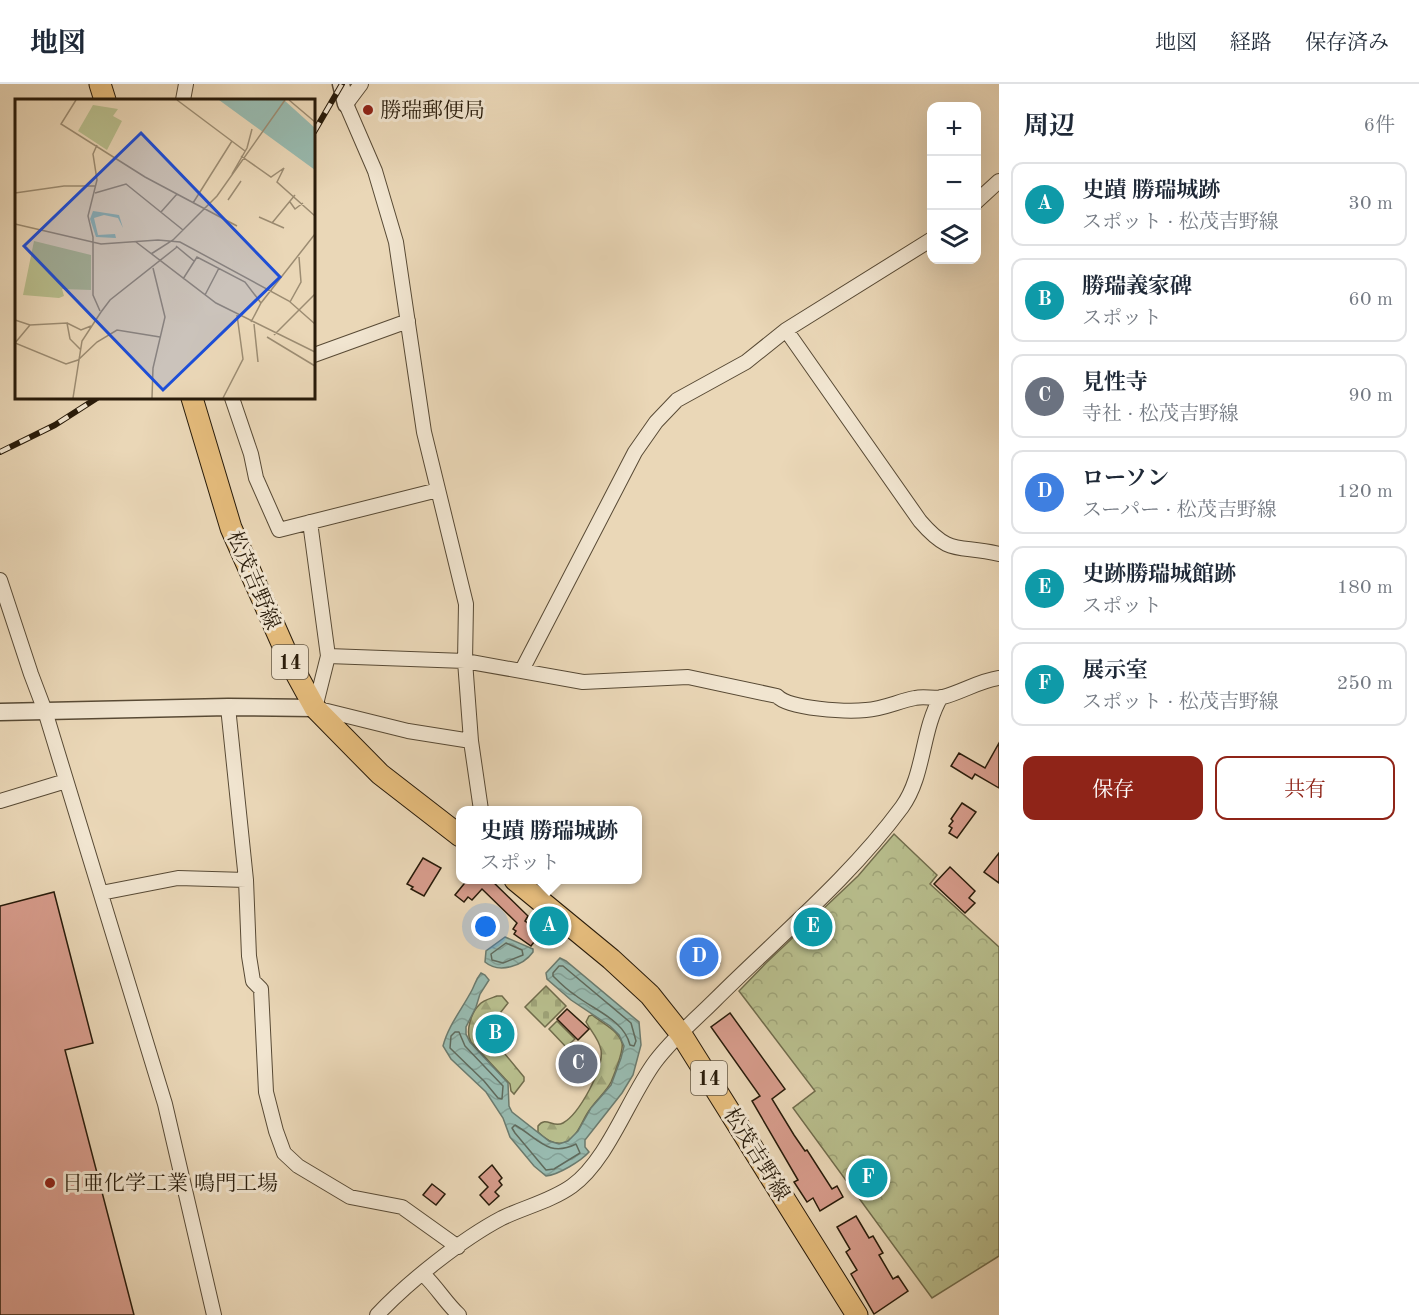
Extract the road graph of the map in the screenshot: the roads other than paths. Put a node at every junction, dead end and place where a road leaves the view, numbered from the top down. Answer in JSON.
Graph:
{"nodes":[{"id":1,"x":100,"y":84,"type":"edge"},
{"id":2,"x":186,"y":84,"type":"edge"},
{"id":3,"x":340,"y":84,"type":"edge"},
{"id":4,"x":362,"y":84,"type":"edge"},
{"id":5,"x":105,"y":99,"type":"edge"},
{"id":6,"x":183,"y":99,"type":"edge"},
{"id":7,"x":346,"y":104,"type":"junction"},
{"id":8,"x":999,"y":181,"type":"edge"},
{"id":9,"x":981,"y":197,"type":"edge"},
{"id":10,"x":927,"y":242,"type":"edge"},
{"id":11,"x":408,"y":321,"type":"junction"},
{"id":12,"x":786,"y":330,"type":"junction"},
{"id":13,"x":315,"y":355,"type":"edge"},
{"id":14,"x":192,"y":399,"type":"edge"},
{"id":15,"x":232,"y":399,"type":"edge"},
{"id":16,"x":438,"y":490,"type":"junction"},
{"id":17,"x":310,"y":522,"type":"junction"},
{"id":18,"x":999,"y":554,"type":"edge"},
{"id":19,"x":0,"y":580,"type":"edge"},
{"id":20,"x":328,"y":656,"type":"junction"},
{"id":21,"x":465,"y":661,"type":"junction"},
{"id":22,"x":522,"y":670,"type":"junction"},
{"id":23,"x":999,"y":678,"type":"edge"},
{"id":24,"x":941,"y":697,"type":"junction"},
{"id":25,"x":228,"y":707,"type":"junction"},
{"id":26,"x":315,"y":708,"type":"junction"},
{"id":27,"x":45,"y":711,"type":"junction"},
{"id":28,"x":0,"y":712,"type":"edge"},
{"id":29,"x":471,"y":741,"type":"junction"},
{"id":30,"x":66,"y":781,"type":"junction"},
{"id":31,"x":0,"y":801,"type":"edge"},
{"id":32,"x":480,"y":806,"type":"edge"},
{"id":33,"x":456,"y":833,"type":"edge"},
{"id":34,"x":246,"y":880,"type":"junction"},
{"id":35,"x":521,"y":884,"type":"edge"},
{"id":36,"x":100,"y":893,"type":"junction"},
{"id":37,"x":681,"y":1034,"type":"junction"},
{"id":38,"x":458,"y":1247,"type":"junction"},
{"id":39,"x":423,"y":1274,"type":"junction"},
{"id":40,"x":214,"y":1315,"type":"edge"},
{"id":41,"x":376,"y":1315,"type":"edge"},
{"id":42,"x":459,"y":1315,"type":"edge"},
{"id":43,"x":857,"y":1315,"type":"edge"}],
"edges":[{"from":1,"to":5,"type":"main road"},
{"from":2,"to":6,"type":"street"},
{"from":3,"to":7,"type":"street"},
{"from":4,"to":7,"type":"street"},
{"from":7,"to":11,"type":"street"},
{"from":8,"to":9,"type":"street"},
{"from":10,"to":12,"type":"street"},
{"from":11,"to":13,"type":"street"},
{"from":11,"to":16,"type":"street"},
{"from":12,"to":18,"type":"street"},
{"from":12,"to":22,"type":"street"},
{"from":14,"to":26,"type":"main road","name":"松茂吉野線","number":"14"},
{"from":15,"to":17,"type":"street"},
{"from":16,"to":17,"type":"street"},
{"from":16,"to":21,"type":"street"},
{"from":17,"to":20,"type":"street"},
{"from":19,"to":27,"type":"street"},
{"from":20,"to":21,"type":"street"},
{"from":20,"to":26,"type":"street"},
{"from":21,"to":22,"type":"street"},
{"from":21,"to":29,"type":"street"},
{"from":22,"to":24,"type":"street"},
{"from":23,"to":24,"type":"street"},
{"from":24,"to":37,"type":"street"},
{"from":25,"to":26,"type":"street"},
{"from":25,"to":27,"type":"street"},
{"from":25,"to":34,"type":"street"},
{"from":26,"to":29,"type":"street"},
{"from":26,"to":33,"type":"main road","name":"松茂吉野線","number":"14"},
{"from":27,"to":28,"type":"street"},
{"from":27,"to":30,"type":"street"},
{"from":29,"to":32,"type":"street"},
{"from":30,"to":31,"type":"street"},
{"from":30,"to":36,"type":"street"},
{"from":34,"to":36,"type":"street"},
{"from":34,"to":38,"type":"street"},
{"from":35,"to":37,"type":"main road","name":"松茂吉野線","number":"14"},
{"from":36,"to":40,"type":"street"},
{"from":37,"to":38,"type":"street"},
{"from":37,"to":43,"type":"main road","name":"松茂吉野線","number":"14"},
{"from":38,"to":39,"type":"street"},
{"from":39,"to":41,"type":"street"},
{"from":39,"to":42,"type":"street"}]}
